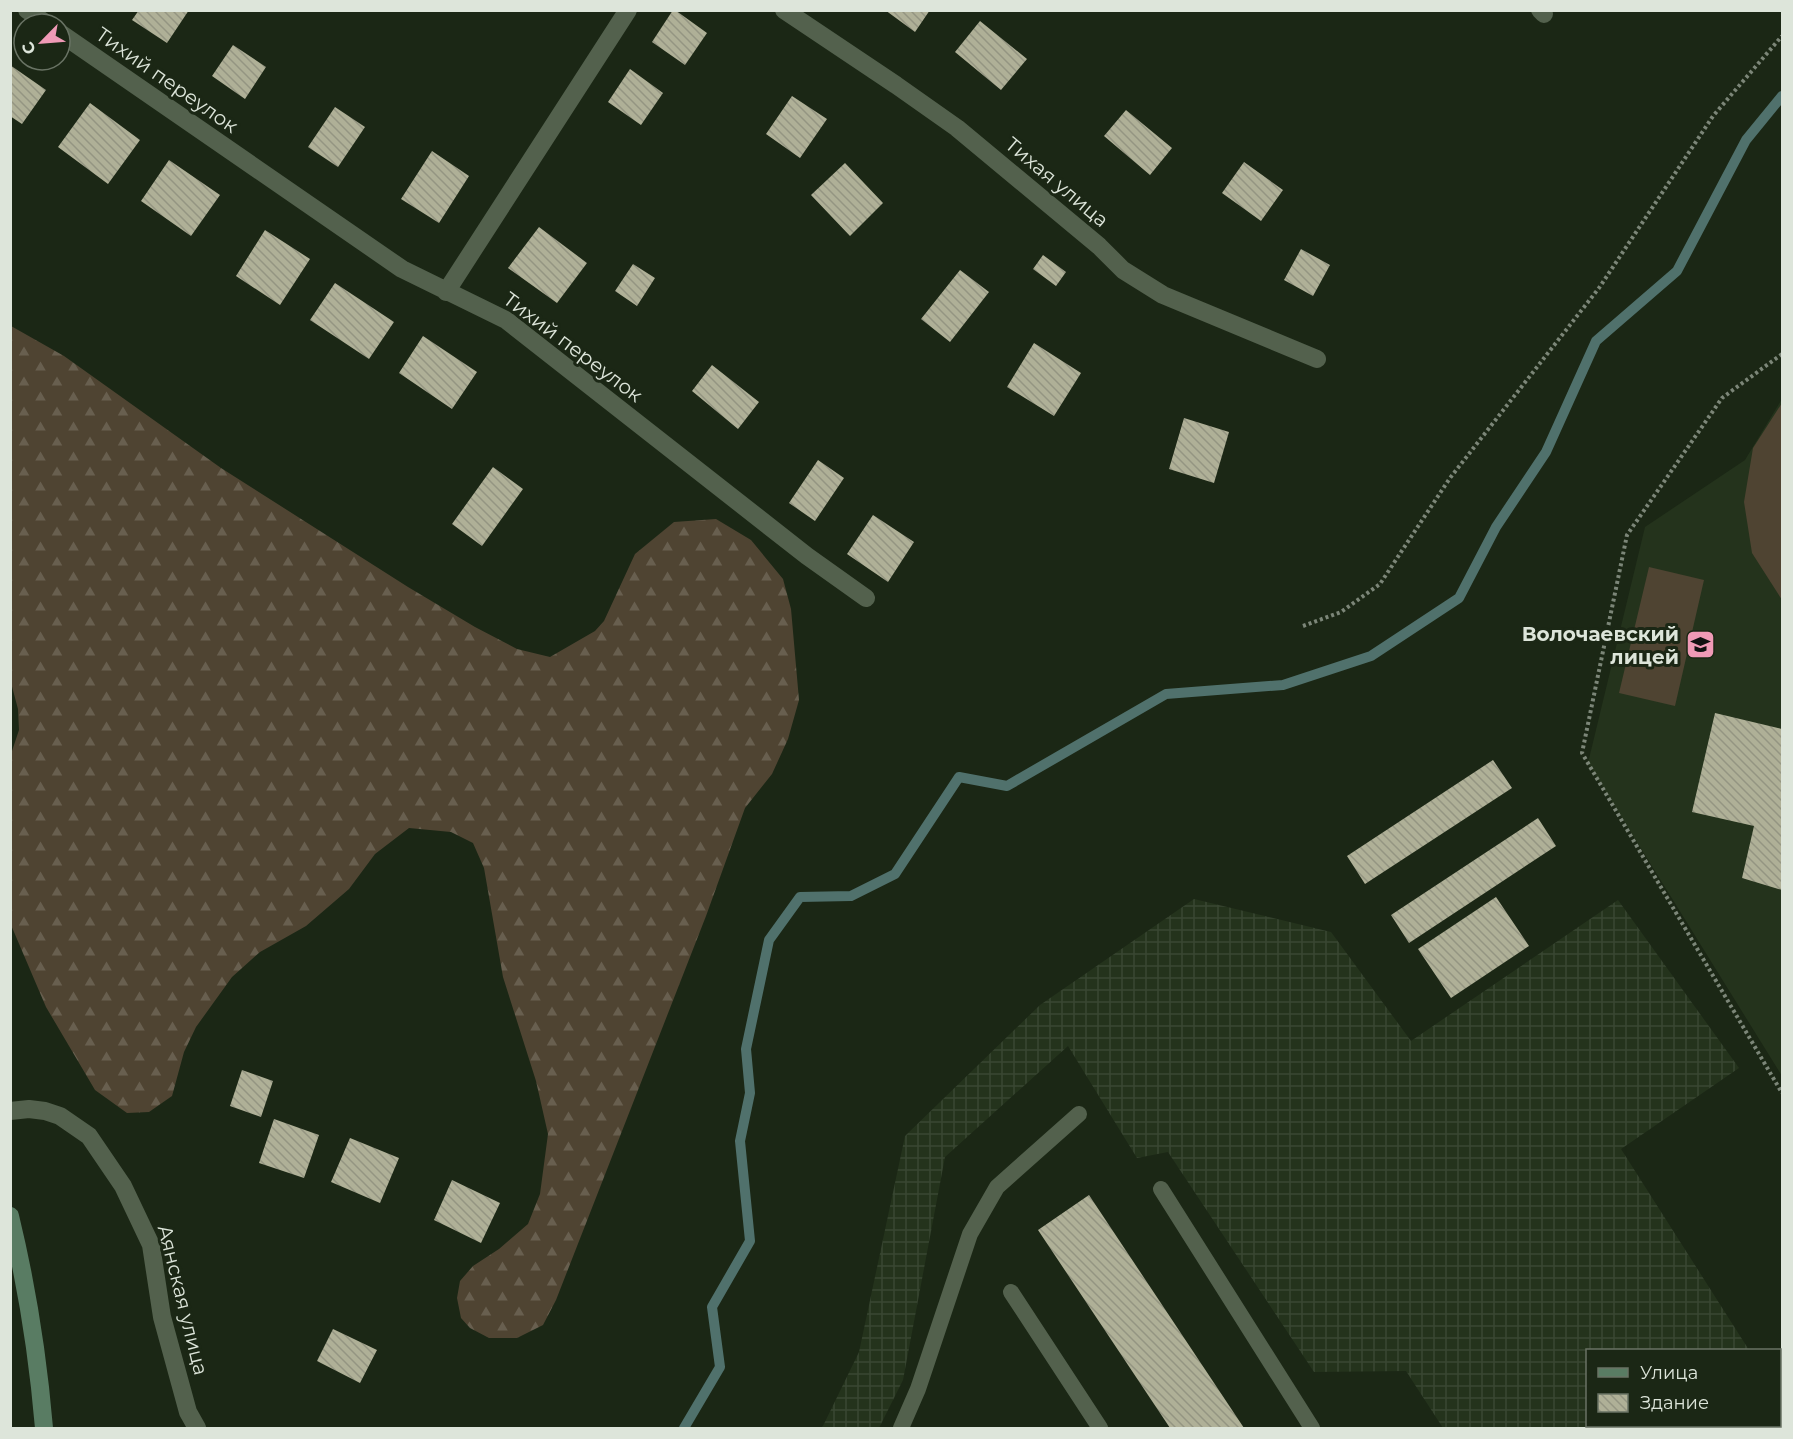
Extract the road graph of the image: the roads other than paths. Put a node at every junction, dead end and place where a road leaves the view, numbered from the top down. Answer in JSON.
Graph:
{"nodes":[{"id":1,"x":628,"y":10,"type":"edge"},
{"id":2,"x":784,"y":10,"type":"edge"},
{"id":3,"x":72,"y":41,"type":"edge"},
{"id":4,"x":446,"y":292,"type":"junction"},
{"id":5,"x":1317,"y":360,"type":"dead end"},
{"id":6,"x":866,"y":598,"type":"dead end"},
{"id":7,"x":10,"y":1111,"type":"edge"},
{"id":8,"x":1079,"y":1114,"type":"dead end"},
{"id":9,"x":1161,"y":1189,"type":"dead end"},
{"id":10,"x":10,"y":1216,"type":"edge"},
{"id":11,"x":1011,"y":1292,"type":"dead end"},
{"id":12,"x":44,"y":1428,"type":"edge"},
{"id":13,"x":197,"y":1428,"type":"edge"},
{"id":14,"x":901,"y":1428,"type":"edge"},
{"id":15,"x":1100,"y":1428,"type":"edge"},
{"id":16,"x":1312,"y":1428,"type":"edge"}],
"edges":[{"from":1,"to":4,"type":"street"},
{"from":2,"to":5,"type":"street","name":"Тихая улица"},
{"from":3,"to":4,"type":"street","name":"Тихий переулок"},
{"from":4,"to":6,"type":"street","name":"Тихий переулок"},
{"from":7,"to":13,"type":"street","name":"Аянская улица"},
{"from":8,"to":14,"type":"lane"},
{"from":9,"to":16,"type":"lane"},
{"from":10,"to":12,"type":"main road"},
{"from":11,"to":15,"type":"lane"}]}
